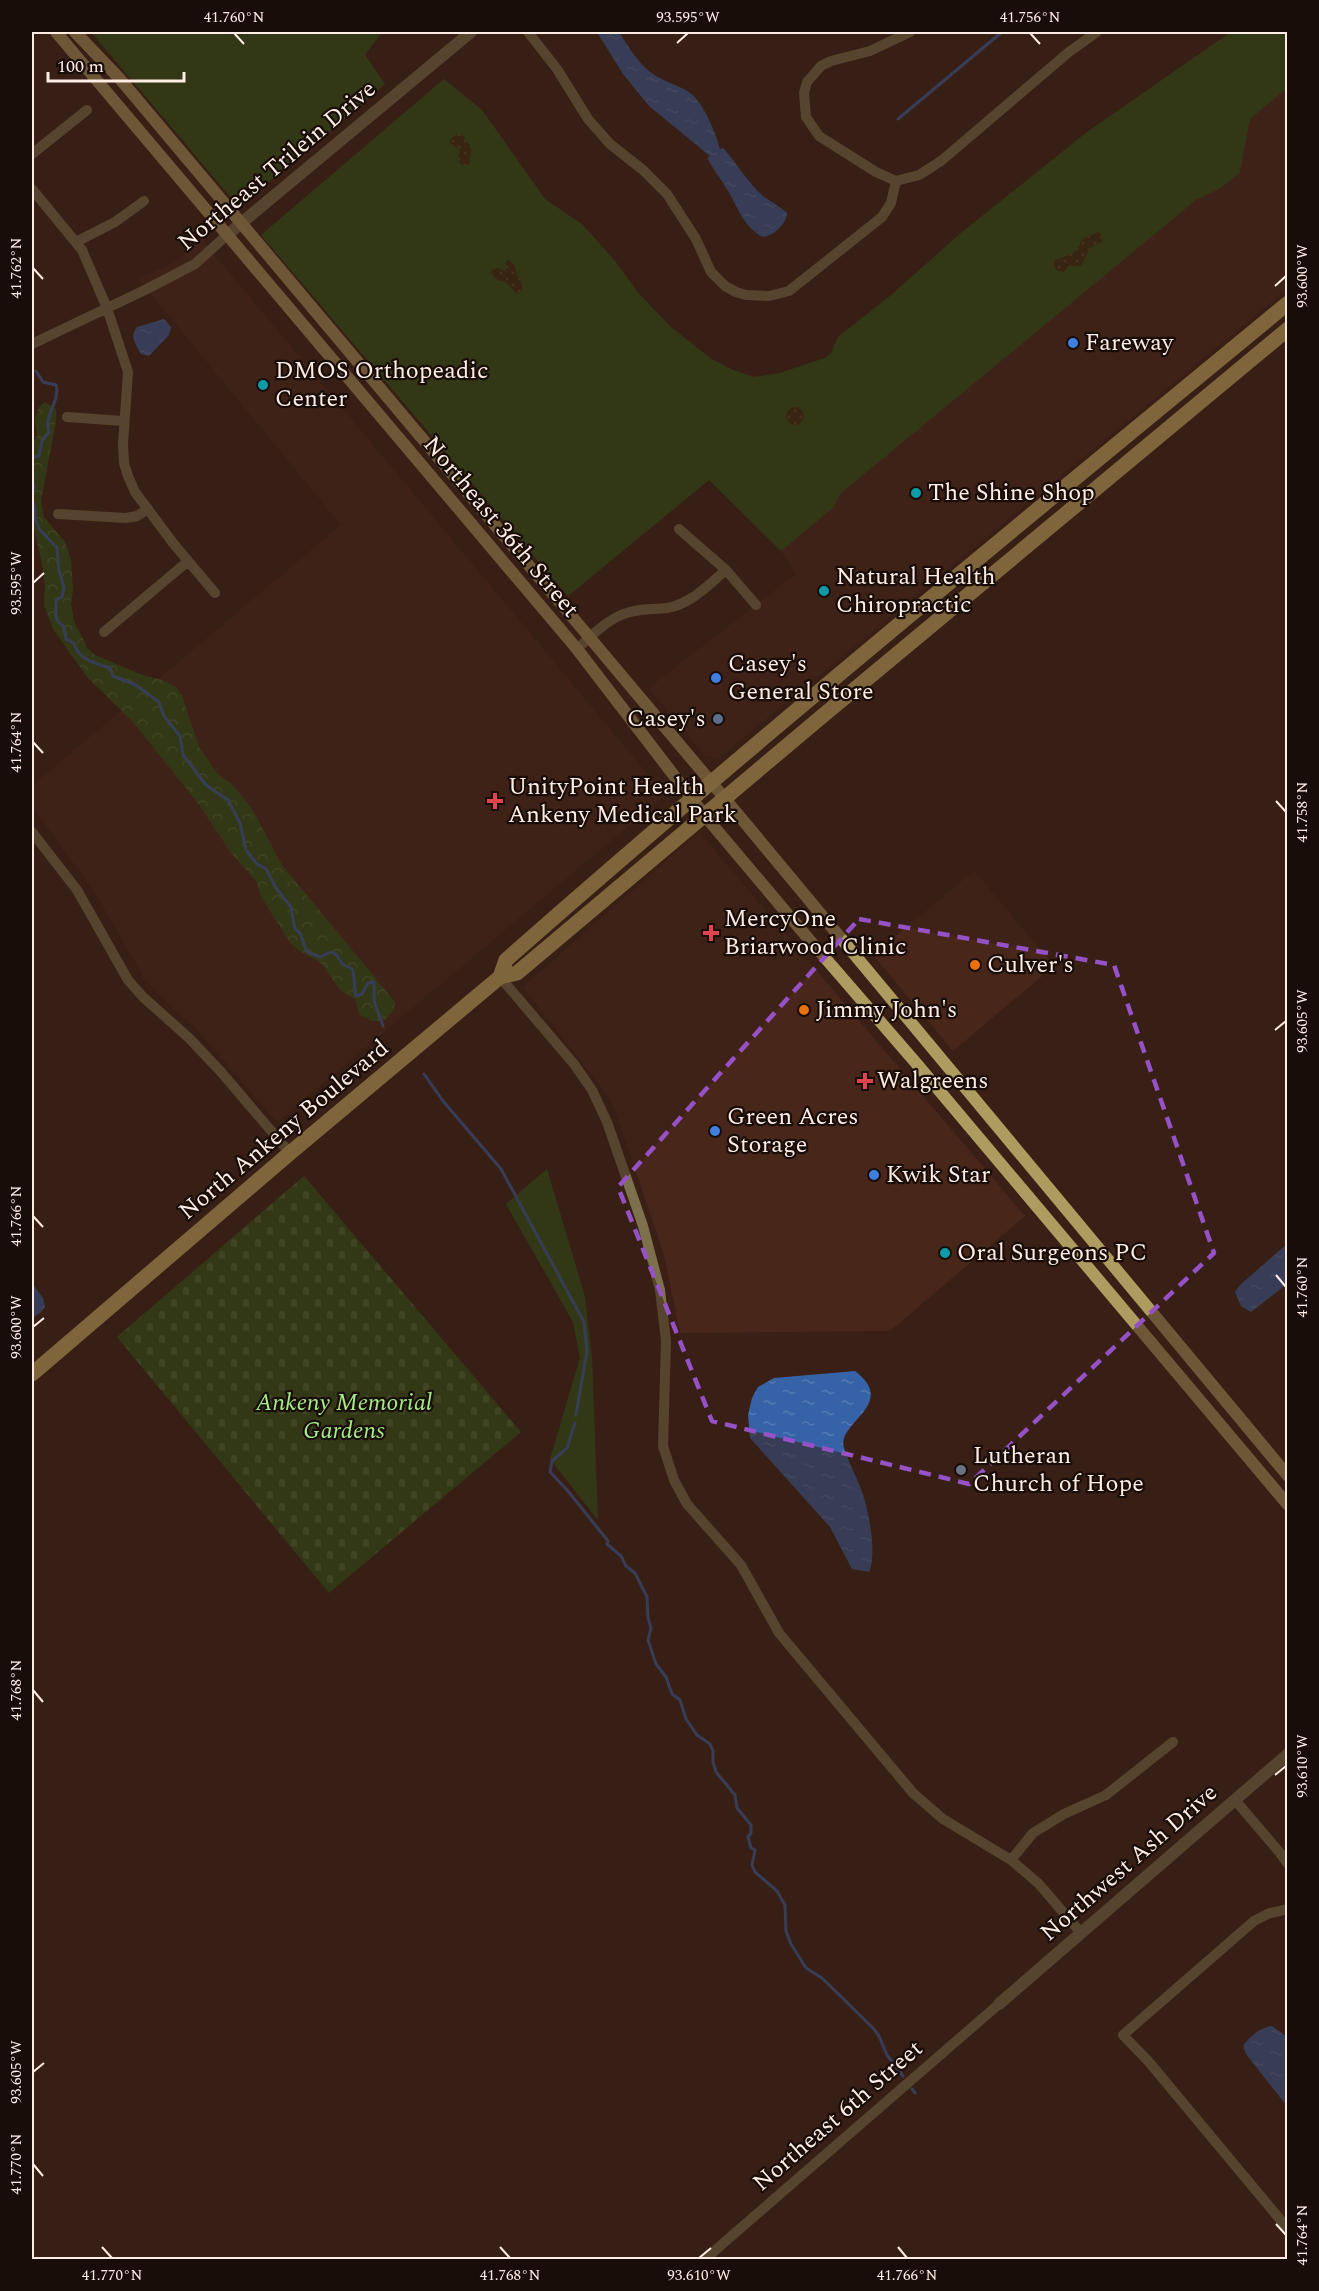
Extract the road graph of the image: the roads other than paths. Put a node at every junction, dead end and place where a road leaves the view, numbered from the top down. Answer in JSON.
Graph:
{"nodes":[{"id":1,"x":56,"y":32,"type":"edge"},
{"id":2,"x":75,"y":32,"type":"edge"},
{"id":3,"x":471,"y":32,"type":"edge"},
{"id":4,"x":528,"y":32,"type":"edge"},
{"id":5,"x":907,"y":32,"type":"edge"},
{"id":6,"x":1097,"y":32,"type":"edge"},
{"id":7,"x":87,"y":110,"type":"dead end"},
{"id":8,"x":32,"y":154,"type":"edge"},
{"id":9,"x":896,"y":181,"type":"junction"},
{"id":10,"x":32,"y":189,"type":"edge"},
{"id":11,"x":144,"y":201,"type":"dead end"},
{"id":12,"x":242,"y":224,"type":"junction"},
{"id":13,"x":227,"y":235,"type":"junction"},
{"id":14,"x":76,"y":242,"type":"junction"},
{"id":15,"x":1287,"y":303,"type":"edge"},
{"id":16,"x":107,"y":308,"type":"junction"},
{"id":17,"x":1287,"y":329,"type":"edge"},
{"id":18,"x":32,"y":344,"type":"edge"},
{"id":19,"x":67,"y":417,"type":"dead end"},
{"id":20,"x":123,"y":421,"type":"junction"},
{"id":21,"x":148,"y":509,"type":"junction"},
{"id":22,"x":58,"y":514,"type":"dead end"},
{"id":23,"x":680,"y":529,"type":"dead end"},
{"id":24,"x":187,"y":562,"type":"junction"},
{"id":25,"x":726,"y":570,"type":"junction"},
{"id":26,"x":215,"y":593,"type":"dead end"},
{"id":27,"x":756,"y":605,"type":"dead end"},
{"id":28,"x":104,"y":632,"type":"dead end"},
{"id":29,"x":589,"y":638,"type":"junction"},
{"id":30,"x":577,"y":649,"type":"junction"},
{"id":31,"x":718,"y":790,"type":"junction"},
{"id":32,"x":698,"y":807,"type":"junction"},
{"id":33,"x":32,"y":832,"type":"edge"},
{"id":34,"x":500,"y":977,"type":"junction"},
{"id":35,"x":290,"y":1153,"type":"junction"},
{"id":36,"x":32,"y":1374,"type":"edge"},
{"id":37,"x":1287,"y":1476,"type":"edge"},
{"id":38,"x":1287,"y":1505,"type":"edge"},
{"id":39,"x":1173,"y":1742,"type":"dead end"},
{"id":40,"x":1287,"y":1754,"type":"edge"},
{"id":41,"x":1235,"y":1800,"type":"junction"},
{"id":42,"x":1011,"y":1860,"type":"junction"},
{"id":43,"x":1287,"y":1864,"type":"edge"},
{"id":44,"x":1287,"y":1909,"type":"edge"},
{"id":45,"x":1081,"y":1933,"type":"junction"},
{"id":46,"x":999,"y":2004,"type":"joint"},
{"id":47,"x":1287,"y":2229,"type":"edge"},
{"id":48,"x":704,"y":2259,"type":"edge"}],
"edges":[{"from":1,"to":13,"type":"main road","name":"Northeast 36th Street"},
{"from":2,"to":12,"type":"main road","name":"Northeast 36th Street"},
{"from":3,"to":12,"type":"street","name":"Northeast Trilein Drive"},
{"from":4,"to":9,"type":"street"},
{"from":5,"to":9,"type":"street"},
{"from":6,"to":9,"type":"street"},
{"from":7,"to":8,"type":"street"},
{"from":10,"to":14,"type":"street"},
{"from":11,"to":14,"type":"street"},
{"from":12,"to":13,"type":"street","name":"Northeast Trilein Drive"},
{"from":12,"to":29,"type":"main road","name":"Northeast 36th Street"},
{"from":13,"to":16,"type":"street","name":"Northeast Trilein Drive"},
{"from":13,"to":30,"type":"main road","name":"Northeast 36th Street"},
{"from":14,"to":16,"type":"street"},
{"from":15,"to":31,"type":"main road","name":"North Ankeny Boulevard"},
{"from":16,"to":18,"type":"street","name":"Northeast Trilein Drive"},
{"from":16,"to":20,"type":"street"},
{"from":17,"to":31,"type":"main road","name":"North Ankeny Boulevard"},
{"from":19,"to":20,"type":"street"},
{"from":20,"to":21,"type":"street"},
{"from":21,"to":22,"type":"street"},
{"from":21,"to":24,"type":"street"},
{"from":23,"to":25,"type":"street"},
{"from":24,"to":26,"type":"street"},
{"from":24,"to":28,"type":"street"},
{"from":25,"to":27,"type":"street"},
{"from":25,"to":29,"type":"street"},
{"from":29,"to":30,"type":"street"},
{"from":29,"to":31,"type":"main road","name":"Northeast 36th Street"},
{"from":30,"to":32,"type":"main road","name":"Northeast 36th Street"},
{"from":31,"to":32,"type":"main road","name":"North Ankeny Boulevard"},
{"from":31,"to":32,"type":"main road","name":"North Ankeny Boulevard"},
{"from":31,"to":37,"type":"main road","name":"Northeast 36th Street"},
{"from":32,"to":34,"type":"main road","name":"North Ankeny Boulevard"},
{"from":32,"to":34,"type":"main road","name":"North Ankeny Boulevard"},
{"from":32,"to":38,"type":"main road","name":"Northeast 36th Street"},
{"from":33,"to":35,"type":"street"},
{"from":34,"to":35,"type":"main road","name":"North Ankeny Boulevard"},
{"from":34,"to":42,"type":"street"},
{"from":35,"to":36,"type":"main road","name":"North Ankeny Boulevard"},
{"from":39,"to":42,"type":"street"},
{"from":40,"to":41,"type":"street","name":"Northwest Ash Drive"},
{"from":41,"to":43,"type":"street"},
{"from":41,"to":45,"type":"street","name":"Northwest Ash Drive"},
{"from":42,"to":45,"type":"street"},
{"from":44,"to":47,"type":"street"},
{"from":45,"to":46,"type":"street","name":"Northwest Ash Drive"},
{"from":46,"to":48,"type":"street","name":"Northeast 6th Street"}]}
